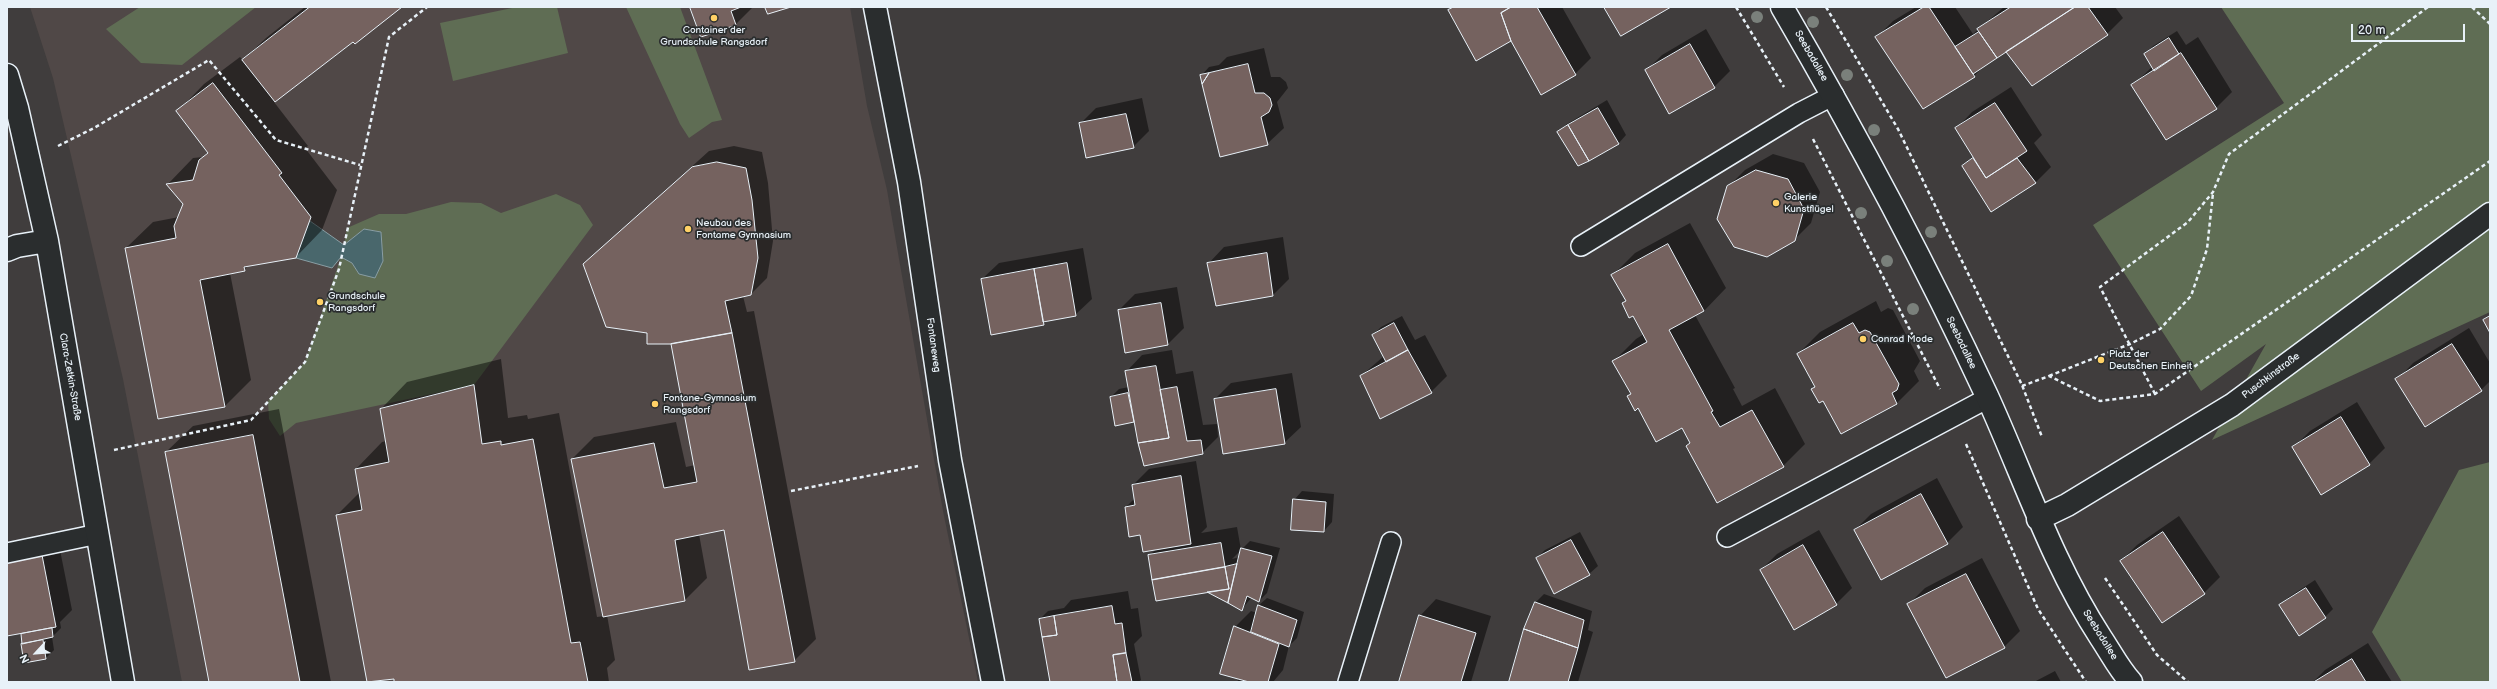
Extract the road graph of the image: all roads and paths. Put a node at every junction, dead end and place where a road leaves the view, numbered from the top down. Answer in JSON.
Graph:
{"nodes":[{"id":1,"x":426,"y":7,"type":"edge"},
{"id":2,"x":875,"y":7,"type":"edge"},
{"id":3,"x":1736,"y":7,"type":"edge"},
{"id":4,"x":1782,"y":7,"type":"edge"},
{"id":5,"x":2428,"y":7,"type":"edge"},
{"id":6,"x":2472,"y":7,"type":"edge"},
{"id":7,"x":2490,"y":24,"type":"edge"},
{"id":8,"x":7,"y":75,"type":"edge"},
{"id":9,"x":1834,"y":95,"type":"junction"},
{"id":10,"x":1799,"y":114,"type":"junction"},
{"id":11,"x":29,"y":161,"type":"junction"},
{"id":12,"x":2490,"y":161,"type":"edge"},
{"id":13,"x":360,"y":166,"type":"junction"},
{"id":14,"x":2214,"y":192,"type":"junction"},
{"id":15,"x":2490,"y":214,"type":"edge"},
{"id":16,"x":47,"y":241,"type":"junction"},
{"id":17,"x":1581,"y":246,"type":"dead end"},
{"id":18,"x":7,"y":250,"type":"edge"},
{"id":19,"x":2130,"y":344,"type":"junction"},
{"id":20,"x":2049,"y":376,"type":"junction"},
{"id":21,"x":2155,"y":394,"type":"junction"},
{"id":22,"x":1988,"y":398,"type":"junction"},
{"id":23,"x":1954,"y":417,"type":"junction"},
{"id":24,"x":84,"y":457,"type":"junction"},
{"id":25,"x":950,"y":460,"type":"junction"},
{"id":26,"x":791,"y":491,"type":"dead end"},
{"id":27,"x":2038,"y":519,"type":"junction"},
{"id":28,"x":98,"y":534,"type":"junction"},
{"id":29,"x":1727,"y":537,"type":"dead end"},
{"id":30,"x":1391,"y":542,"type":"dead end"},
{"id":31,"x":7,"y":553,"type":"edge"},
{"id":32,"x":123,"y":682,"type":"edge"},
{"id":33,"x":993,"y":682,"type":"edge"},
{"id":34,"x":1348,"y":682,"type":"edge"},
{"id":35,"x":2086,"y":682,"type":"edge"},
{"id":36,"x":2131,"y":682,"type":"edge"}],
"edges":[{"from":1,"to":13,"type":"path"},
{"from":2,"to":25,"type":"street","name":"Fontaneweg"},
{"from":3,"to":10,"type":"path"},
{"from":4,"to":9,"type":"street","name":"Seebadallee"},
{"from":5,"to":14,"type":"path"},
{"from":6,"to":7,"type":"path"},
{"from":8,"to":11,"type":"street","name":"Clara-Zetkin-Straße"},
{"from":9,"to":10,"type":"lane"},
{"from":9,"to":22,"type":"street","name":"Seebadallee"},
{"from":10,"to":17,"type":"lane"},
{"from":10,"to":23,"type":"path"},
{"from":11,"to":13,"type":"path"},
{"from":11,"to":16,"type":"street","name":"Clara-Zetkin-Straße"},
{"from":12,"to":21,"type":"path"},
{"from":13,"to":24,"type":"path"},
{"from":14,"to":19,"type":"path"},
{"from":14,"to":19,"type":"path"},
{"from":15,"to":27,"type":"street","name":"Puschkinstraße"},
{"from":16,"to":18,"type":"street"},
{"from":16,"to":24,"type":"street","name":"Clara-Zetkin-Straße"},
{"from":19,"to":20,"type":"path"},
{"from":19,"to":21,"type":"path"},
{"from":20,"to":21,"type":"path"},
{"from":20,"to":22,"type":"path"},
{"from":22,"to":23,"type":"lane"},
{"from":22,"to":27,"type":"street","name":"Seebadallee"},
{"from":23,"to":29,"type":"lane"},
{"from":23,"to":35,"type":"path"},
{"from":24,"to":28,"type":"street","name":"Clara-Zetkin-Straße"},
{"from":25,"to":26,"type":"path"},
{"from":25,"to":33,"type":"street","name":"Fontaneweg"},
{"from":27,"to":36,"type":"street","name":"Seebadallee"},
{"from":28,"to":31,"type":"lane"},
{"from":28,"to":32,"type":"street","name":"Clara-Zetkin-Straße"},
{"from":30,"to":34,"type":"lane"}]}
